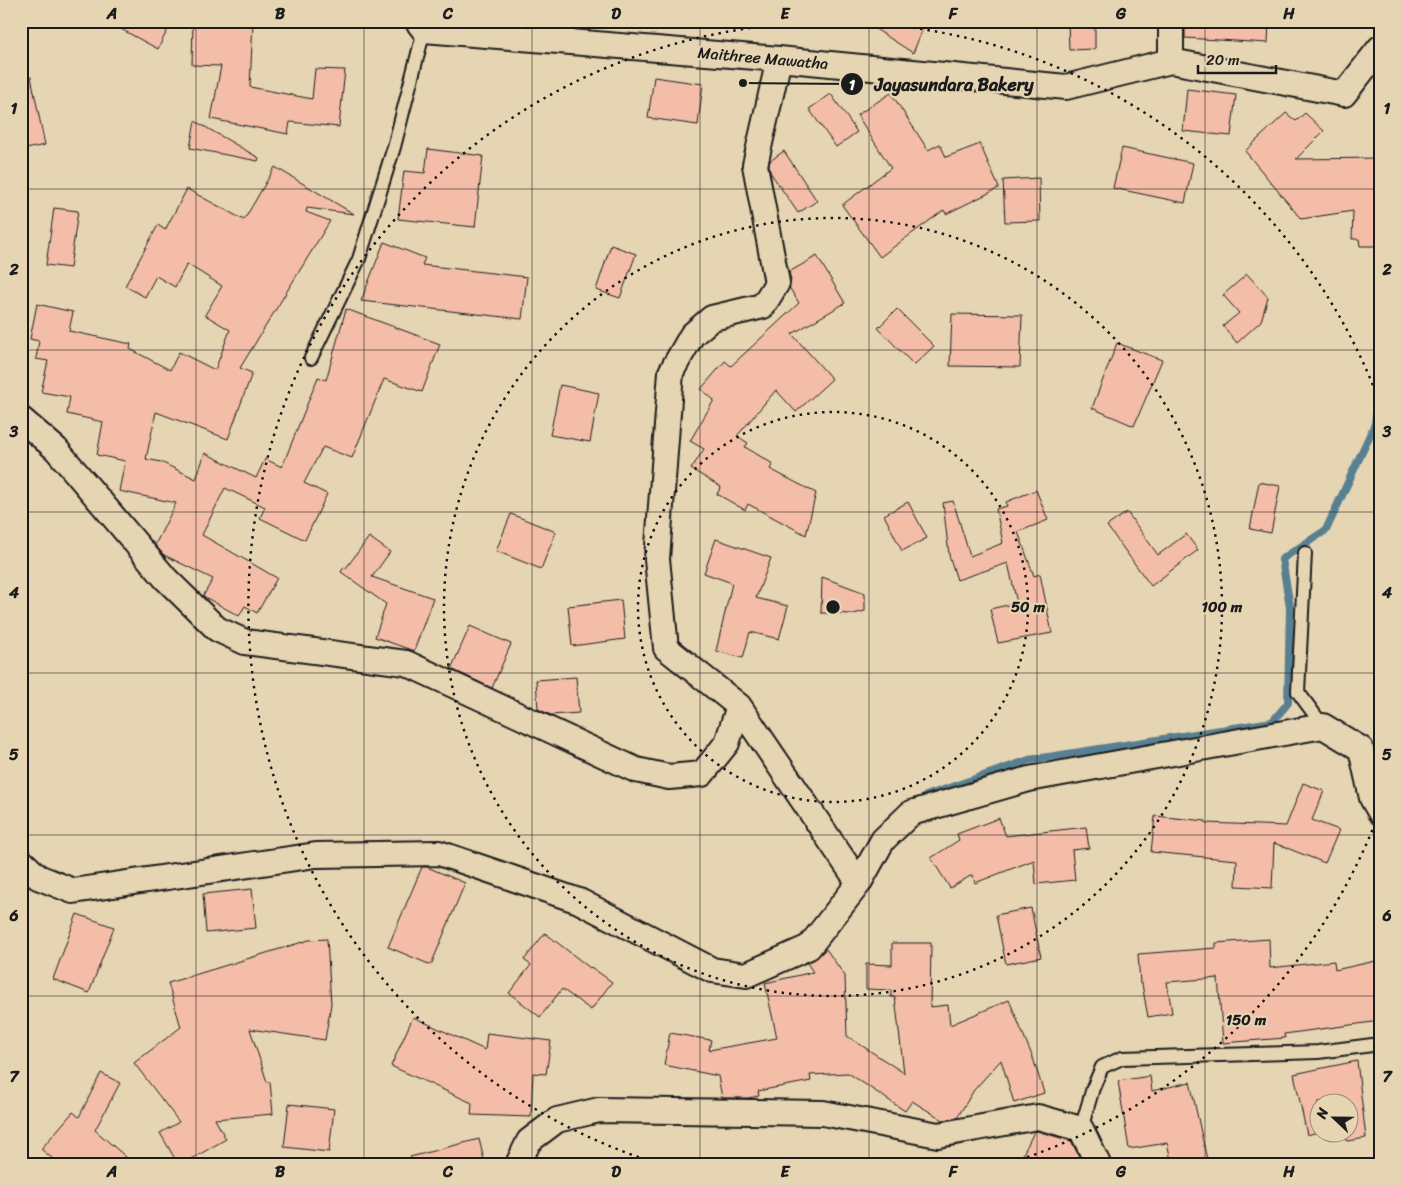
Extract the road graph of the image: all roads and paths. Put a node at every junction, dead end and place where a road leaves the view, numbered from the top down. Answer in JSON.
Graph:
{"nodes":[{"id":1,"x":1171,"y":21,"type":"edge"},
{"id":2,"x":420,"y":25,"type":"edge"},
{"id":3,"x":1380,"y":48,"type":"edge"},
{"id":4,"x":780,"y":58,"type":"junction"},
{"id":5,"x":1171,"y":61,"type":"junction"},
{"id":6,"x":311,"y":358,"type":"dead end"},
{"id":7,"x":21,"y":418,"type":"edge"},
{"id":8,"x":1305,"y":553,"type":"dead end"},
{"id":9,"x":738,"y":706,"type":"junction"},
{"id":10,"x":1323,"y":726,"type":"junction"},
{"id":11,"x":1370,"y":753,"type":"edge"},
{"id":12,"x":1380,"y":812,"type":"edge"},
{"id":13,"x":21,"y":861,"type":"edge"},
{"id":14,"x":859,"y":883,"type":"junction"},
{"id":15,"x":1380,"y":1044,"type":"edge"},
{"id":16,"x":1081,"y":1130,"type":"junction"},
{"id":17,"x":518,"y":1164,"type":"edge"},
{"id":18,"x":1098,"y":1164,"type":"edge"}],
"edges":[{"from":1,"to":5,"type":"street"},
{"from":2,"to":4,"type":"street","name":"Maithree Mawatha"},
{"from":2,"to":6,"type":"lane"},
{"from":3,"to":5,"type":"street"},
{"from":4,"to":5,"type":"street","name":"Maithree Mawatha"},
{"from":4,"to":9,"type":"street"},
{"from":7,"to":9,"type":"street"},
{"from":8,"to":10,"type":"lane"},
{"from":9,"to":14,"type":"street"},
{"from":10,"to":11,"type":"street"},
{"from":10,"to":14,"type":"street"},
{"from":11,"to":12,"type":"street"},
{"from":13,"to":14,"type":"street"},
{"from":15,"to":16,"type":"lane"},
{"from":16,"to":17,"type":"street"},
{"from":16,"to":18,"type":"street"}]}
